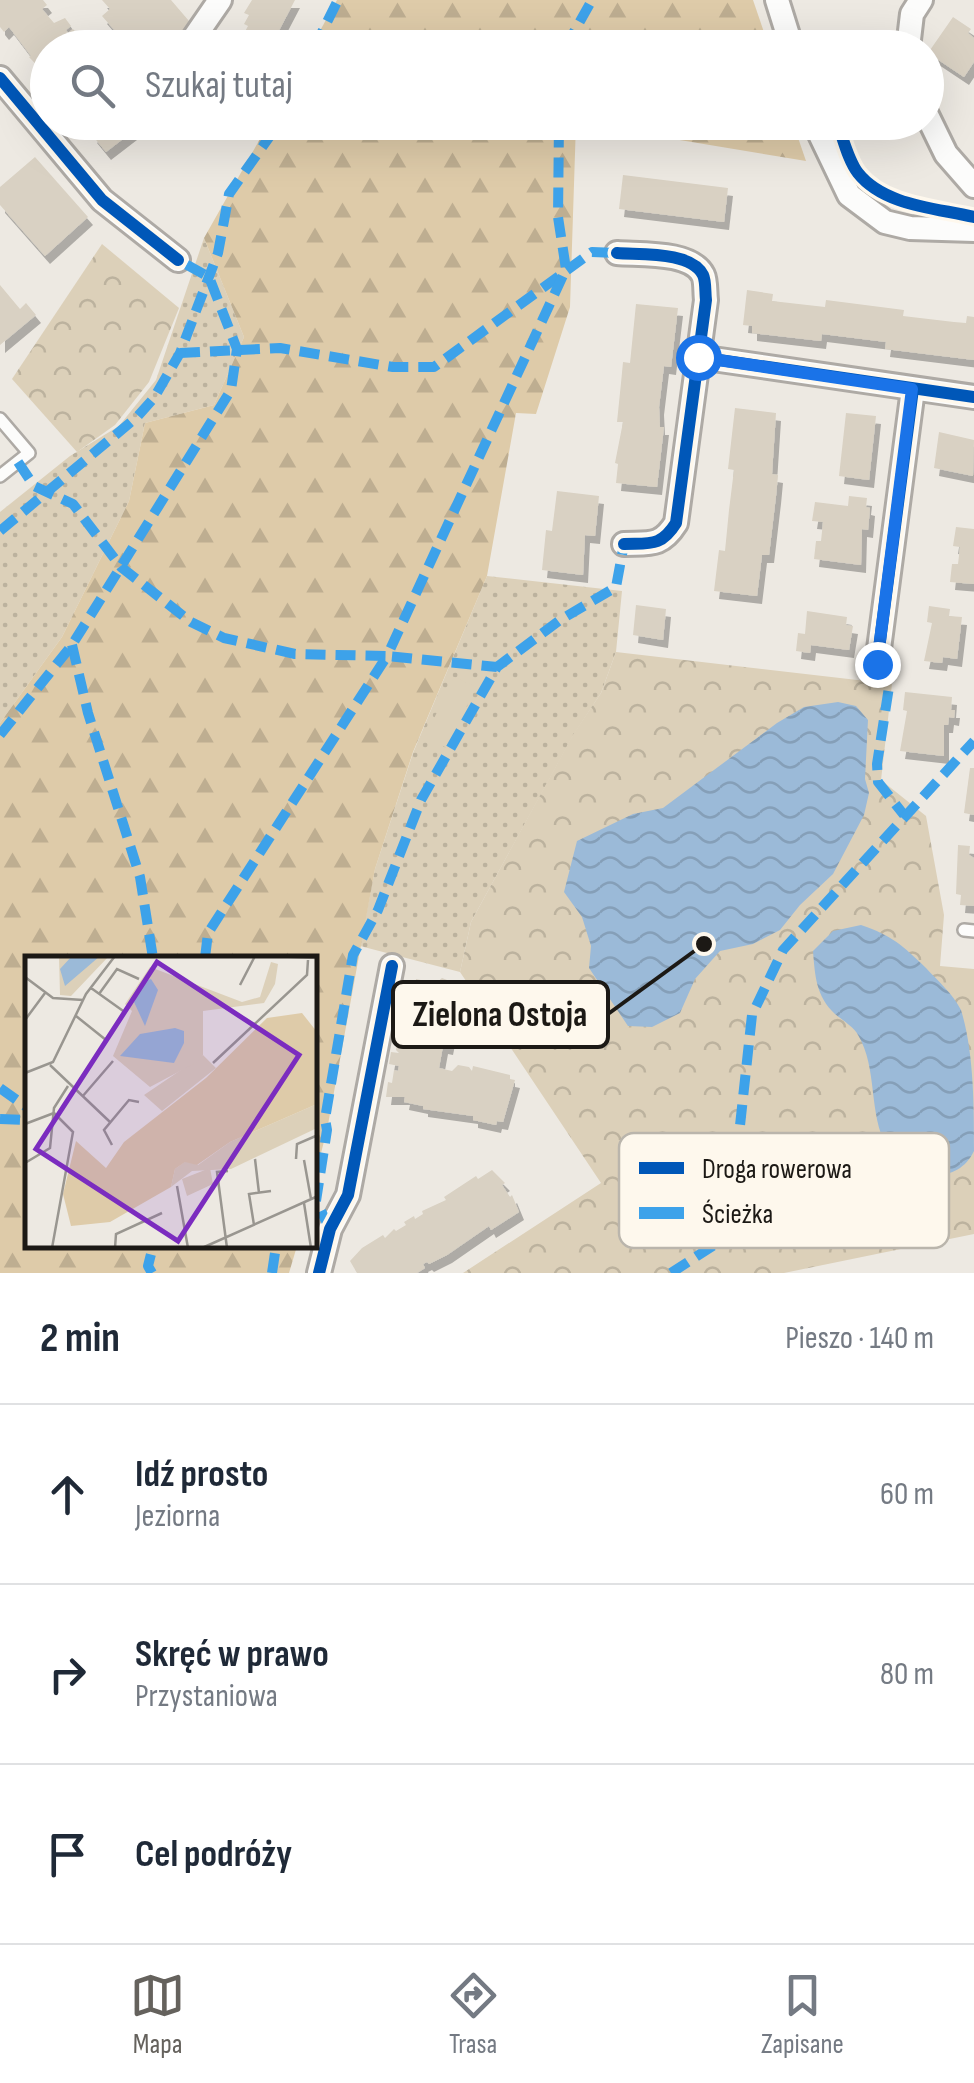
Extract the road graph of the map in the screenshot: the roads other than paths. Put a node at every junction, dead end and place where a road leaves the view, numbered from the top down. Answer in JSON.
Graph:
{"nodes":[{"id":1,"x":220,"y":0,"type":"edge"},
{"id":2,"x":778,"y":0,"type":"edge"},
{"id":3,"x":920,"y":0,"type":"edge"},
{"id":4,"x":200,"y":30,"type":"edge"},
{"id":5,"x":787,"y":30,"type":"edge"},
{"id":6,"x":910,"y":30,"type":"edge"},
{"id":7,"x":0,"y":78,"type":"edge"},
{"id":8,"x":30,"y":114,"type":"edge"},
{"id":9,"x":52,"y":140,"type":"edge"},
{"id":10,"x":823,"y":140,"type":"edge"},
{"id":11,"x":939,"y":140,"type":"edge"},
{"id":12,"x":974,"y":186,"type":"edge"},
{"id":13,"x":974,"y":230,"type":"edge"},
{"id":14,"x":617,"y":253,"type":"dead end"},
{"id":15,"x":178,"y":260,"type":"dead end"},
{"id":16,"x":698,"y":357,"type":"junction"},
{"id":17,"x":912,"y":389,"type":"junction"},
{"id":18,"x":974,"y":398,"type":"edge"},
{"id":19,"x":0,"y":419,"type":"edge"},
{"id":20,"x":0,"y":476,"type":"edge"},
{"id":21,"x":624,"y":544,"type":"dead end"},
{"id":22,"x":877,"y":664,"type":"dead end"},
{"id":23,"x":392,"y":966,"type":"dead end"},
{"id":24,"x":319,"y":1273,"type":"edge"}],
"edges":[{"from":1,"to":4,"type":"street"},
{"from":2,"to":5,"type":"street"},
{"from":3,"to":6,"type":"street"},
{"from":7,"to":8,"type":"street"},
{"from":9,"to":15,"type":"street"},
{"from":10,"to":13,"type":"street"},
{"from":11,"to":12,"type":"street"},
{"from":14,"to":16,"type":"street"},
{"from":16,"to":17,"type":"street"},
{"from":16,"to":21,"type":"street"},
{"from":17,"to":18,"type":"street"},
{"from":17,"to":22,"type":"street"},
{"from":19,"to":20,"type":"lane"},
{"from":23,"to":24,"type":"street"}]}
